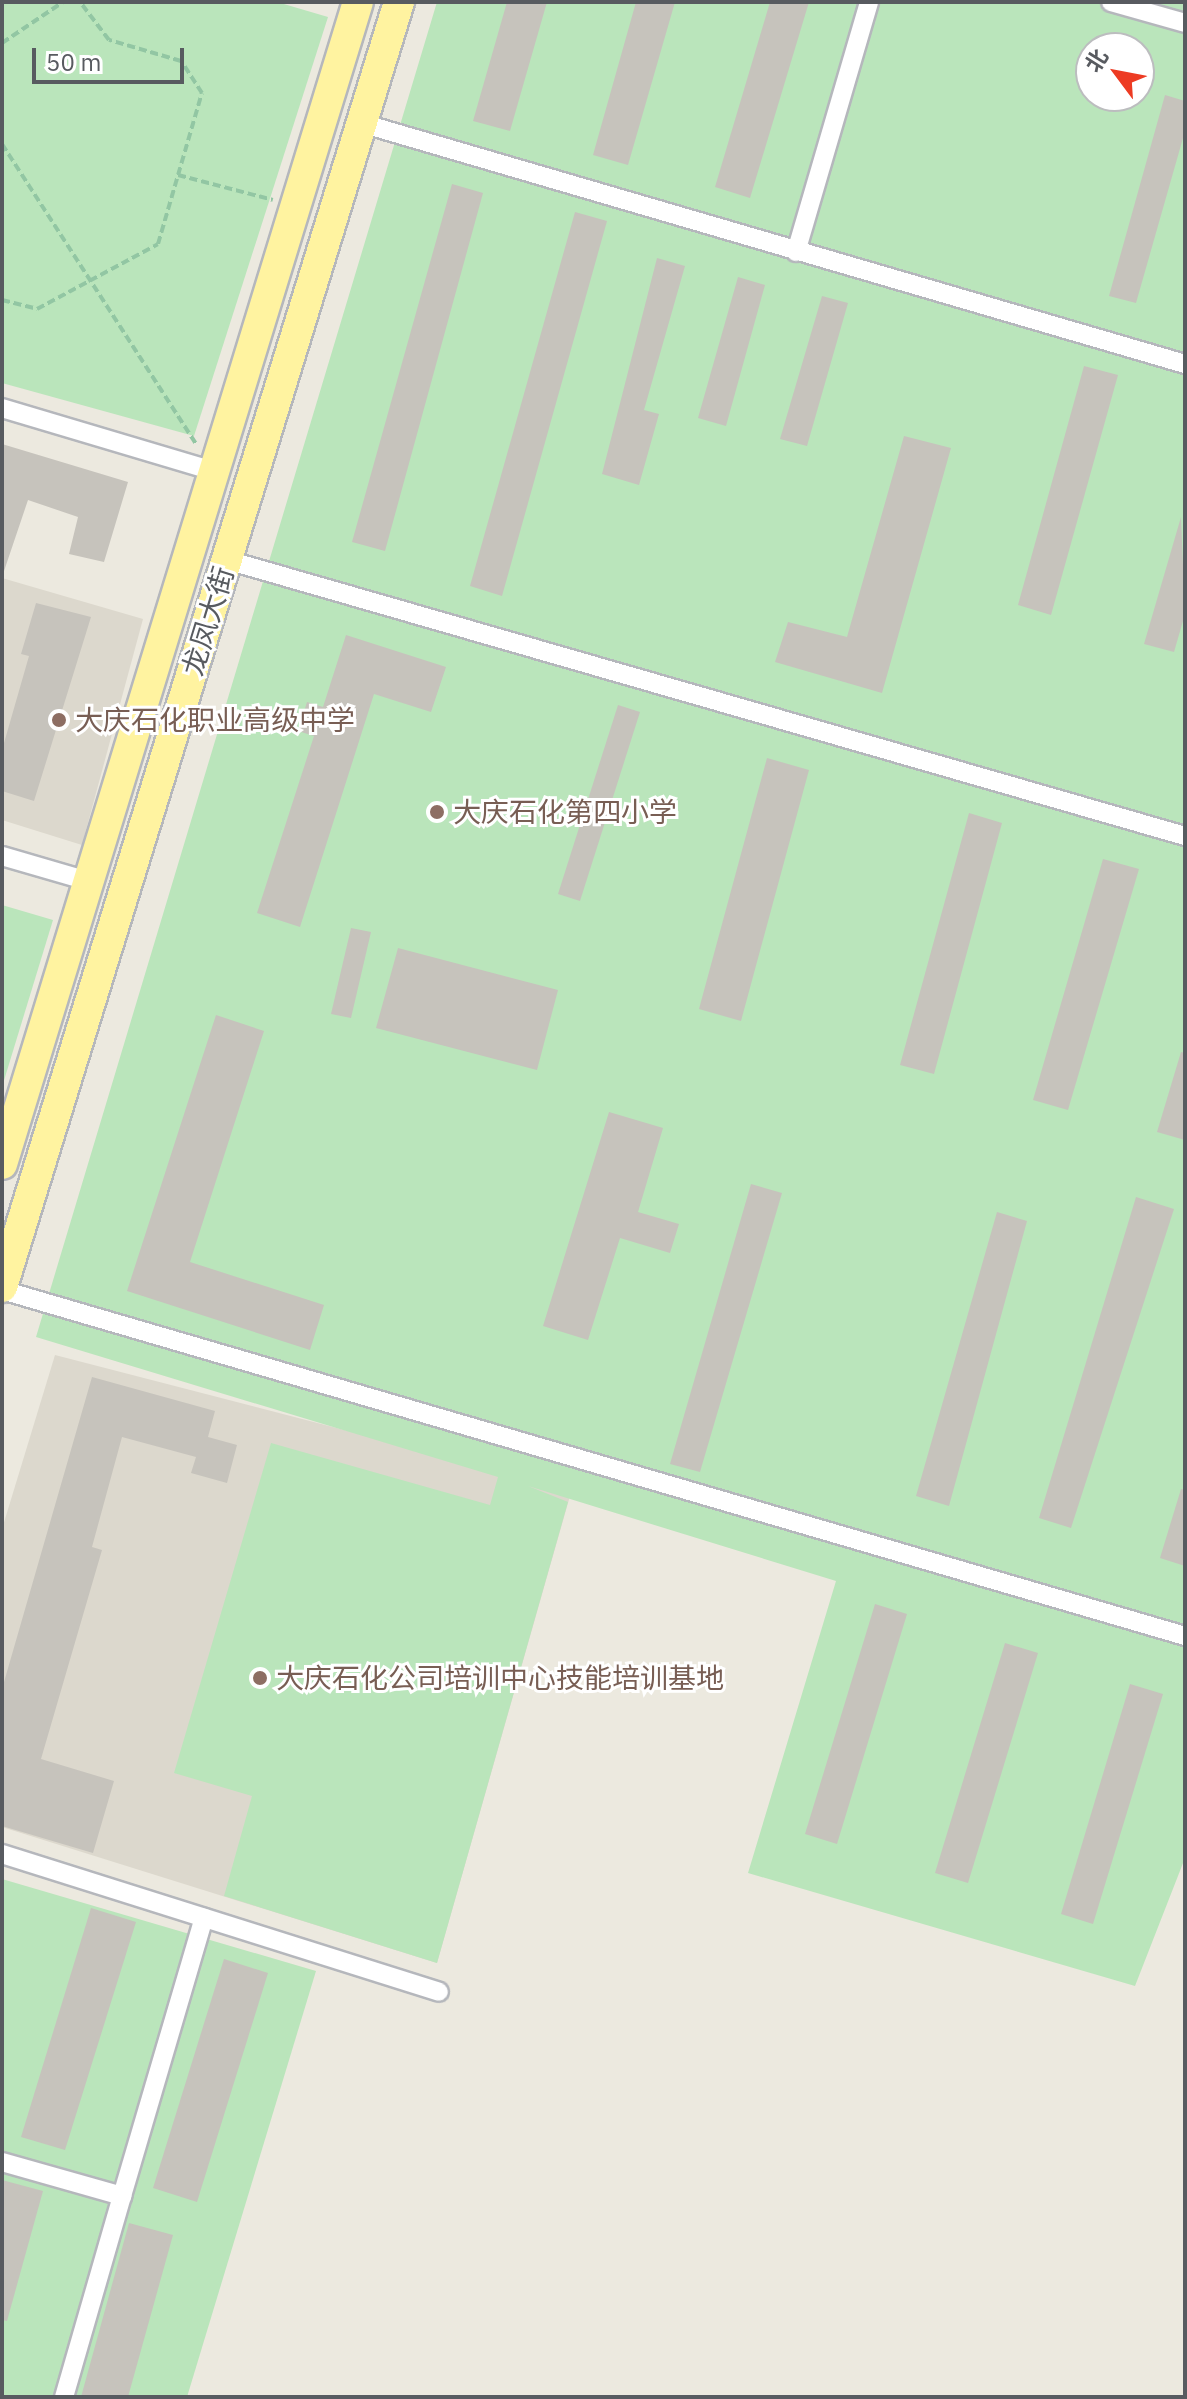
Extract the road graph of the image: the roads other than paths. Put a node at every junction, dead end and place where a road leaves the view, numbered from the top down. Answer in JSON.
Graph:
{"nodes":[{"id":1,"x":358,"y":2,"type":"edge"},
{"id":2,"x":399,"y":2,"type":"edge"},
{"id":3,"x":869,"y":2,"type":"edge"},
{"id":4,"x":1111,"y":2,"type":"edge"},
{"id":5,"x":1185,"y":23,"type":"edge"},
{"id":6,"x":361,"y":123,"type":"junction"},
{"id":7,"x":796,"y":252,"type":"junction"},
{"id":8,"x":1185,"y":364,"type":"edge"},
{"id":9,"x":2,"y":408,"type":"edge"},
{"id":10,"x":213,"y":471,"type":"junction"},
{"id":11,"x":227,"y":560,"type":"junction"},
{"id":12,"x":1185,"y":836,"type":"edge"},
{"id":13,"x":2,"y":856,"type":"edge"},
{"id":14,"x":88,"y":881,"type":"junction"},
{"id":15,"x":2,"y":1164,"type":"edge"},
{"id":16,"x":2,"y":1288,"type":"edge"},
{"id":17,"x":1185,"y":1636,"type":"edge"},
{"id":18,"x":2,"y":1854,"type":"edge"},
{"id":19,"x":204,"y":1918,"type":"junction"},
{"id":20,"x":439,"y":1992,"type":"dead end"},
{"id":21,"x":2,"y":2162,"type":"edge"},
{"id":22,"x":122,"y":2196,"type":"junction"},
{"id":23,"x":64,"y":2397,"type":"edge"}],
"edges":[{"from":1,"to":10,"type":"main road","name":"龙凤大街"},
{"from":2,"to":6,"type":"main road","name":"龙凤大街"},
{"from":3,"to":7,"type":"street"},
{"from":4,"to":5,"type":"street"},
{"from":6,"to":7,"type":"street"},
{"from":6,"to":11,"type":"main road","name":"龙凤大街"},
{"from":7,"to":8,"type":"street"},
{"from":9,"to":10,"type":"street"},
{"from":10,"to":14,"type":"main road","name":"龙凤大街"},
{"from":11,"to":12,"type":"street"},
{"from":11,"to":16,"type":"main road","name":"龙凤大街"},
{"from":13,"to":14,"type":"street"},
{"from":14,"to":15,"type":"main road","name":"龙凤大街"},
{"from":16,"to":17,"type":"street"},
{"from":18,"to":19,"type":"street"},
{"from":19,"to":20,"type":"street"},
{"from":19,"to":22,"type":"street"},
{"from":21,"to":22,"type":"street"},
{"from":22,"to":23,"type":"street"}]}
